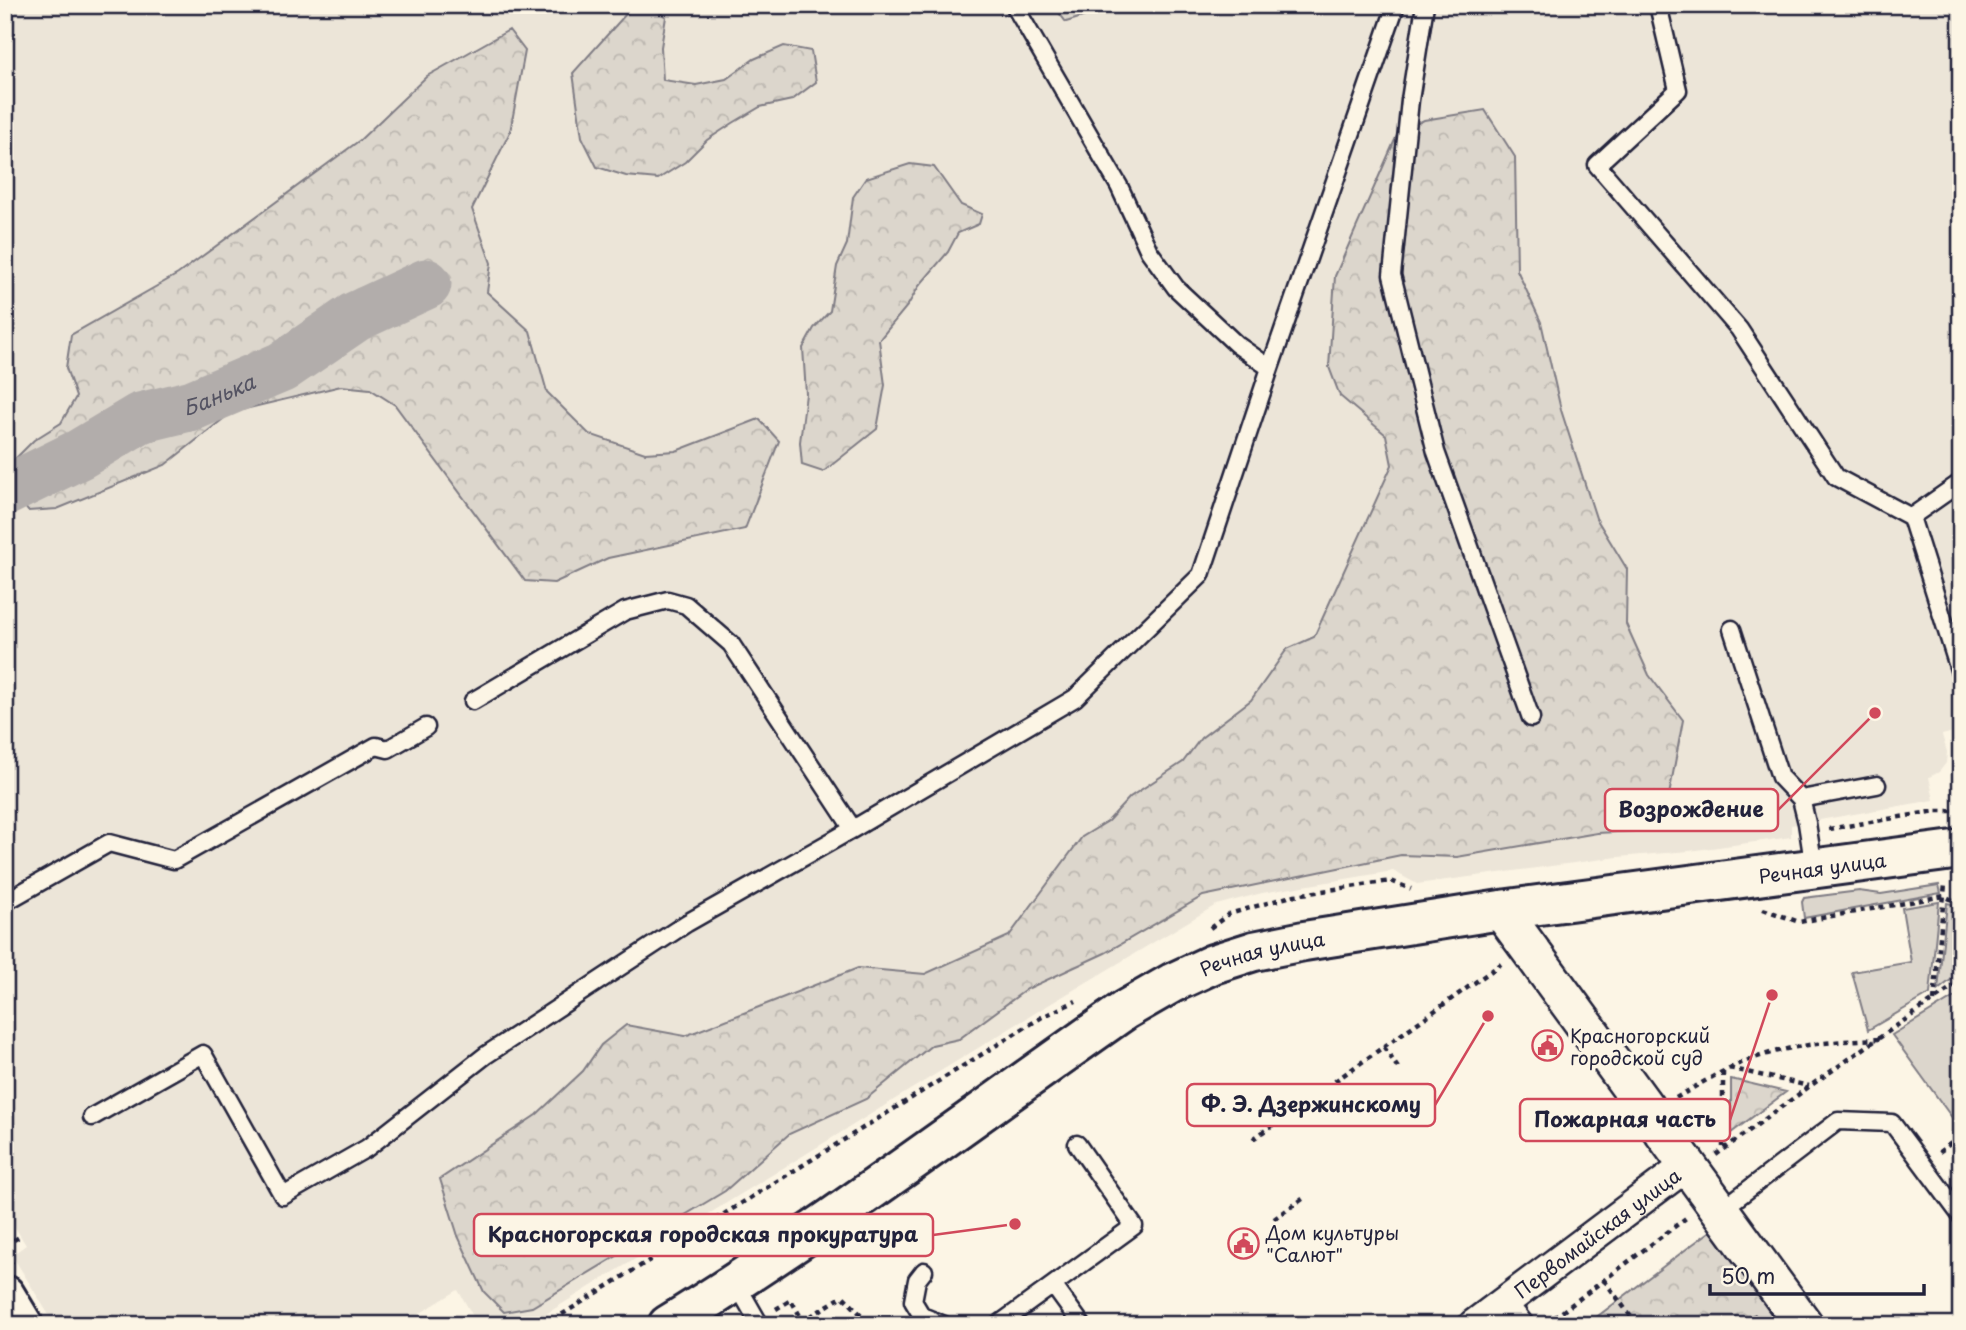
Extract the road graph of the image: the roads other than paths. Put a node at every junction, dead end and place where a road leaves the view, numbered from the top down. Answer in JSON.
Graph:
{"nodes":[{"id":1,"x":1013,"y":5,"type":"edge"},
{"id":2,"x":1396,"y":5,"type":"edge"},
{"id":3,"x":1425,"y":5,"type":"edge"},
{"id":4,"x":1658,"y":5,"type":"edge"},
{"id":5,"x":1270,"y":368,"type":"junction"},
{"id":6,"x":1961,"y":482,"type":"edge"},
{"id":7,"x":1911,"y":517,"type":"junction"},
{"id":8,"x":1732,"y":629,"type":"dead end"},
{"id":9,"x":1961,"y":676,"type":"edge"},
{"id":10,"x":473,"y":701,"type":"dead end"},
{"id":11,"x":1531,"y":718,"type":"dead end"},
{"id":12,"x":426,"y":727,"type":"dead end"},
{"id":13,"x":1877,"y":785,"type":"dead end"},
{"id":14,"x":1801,"y":799,"type":"junction"},
{"id":15,"x":852,"y":829,"type":"junction"},
{"id":16,"x":1961,"y":849,"type":"edge"},
{"id":17,"x":1814,"y":869,"type":"junction"},
{"id":18,"x":5,"y":902,"type":"edge"},
{"id":19,"x":1501,"y":910,"type":"junction"},
{"id":20,"x":92,"y":1116,"type":"dead end"},
{"id":21,"x":1077,"y":1144,"type":"dead end"},
{"id":22,"x":1689,"y":1169,"type":"junction"},
{"id":23,"x":1704,"y":1212,"type":"junction"},
{"id":24,"x":1961,"y":1216,"type":"edge"},
{"id":25,"x":924,"y":1271,"type":"dead end"},
{"id":26,"x":736,"y":1283,"type":"junction"},
{"id":27,"x":1053,"y":1285,"type":"junction"},
{"id":28,"x":5,"y":1295,"type":"edge"},
{"id":29,"x":1507,"y":1300,"type":"junction"},
{"id":30,"x":759,"y":1323,"type":"edge"},
{"id":31,"x":23,"y":1325,"type":"edge"},
{"id":32,"x":668,"y":1325,"type":"edge"},
{"id":33,"x":944,"y":1325,"type":"edge"},
{"id":34,"x":998,"y":1325,"type":"edge"},
{"id":35,"x":1082,"y":1325,"type":"edge"},
{"id":36,"x":1474,"y":1325,"type":"edge"},
{"id":37,"x":1526,"y":1325,"type":"edge"},
{"id":38,"x":1804,"y":1325,"type":"edge"}],
"edges":[{"from":1,"to":5,"type":"lane"},
{"from":2,"to":5,"type":"lane"},
{"from":3,"to":11,"type":"lane"},
{"from":4,"to":7,"type":"lane"},
{"from":5,"to":15,"type":"lane"},
{"from":6,"to":7,"type":"lane"},
{"from":7,"to":9,"type":"lane"},
{"from":8,"to":14,"type":"lane"},
{"from":10,"to":15,"type":"lane"},
{"from":12,"to":18,"type":"lane"},
{"from":13,"to":14,"type":"lane"},
{"from":14,"to":17,"type":"lane"},
{"from":15,"to":20,"type":"lane"},
{"from":16,"to":17,"type":"main road","name":"Речная улица"},
{"from":17,"to":19,"type":"main road","name":"Речная улица"},
{"from":19,"to":22,"type":"street"},
{"from":19,"to":26,"type":"main road","name":"Речная улица"},
{"from":21,"to":27,"type":"lane"},
{"from":22,"to":23,"type":"street"},
{"from":22,"to":29,"type":"street","name":"Первомайская улица"},
{"from":23,"to":24,"type":"lane"},
{"from":23,"to":38,"type":"street"},
{"from":25,"to":33,"type":"lane"},
{"from":26,"to":30,"type":"lane"},
{"from":26,"to":32,"type":"main road","name":"Речная улица"},
{"from":27,"to":34,"type":"lane"},
{"from":27,"to":35,"type":"lane"},
{"from":28,"to":31,"type":"main road"},
{"from":29,"to":36,"type":"street","name":"Первомайская улица"},
{"from":29,"to":37,"type":"lane"}]}
